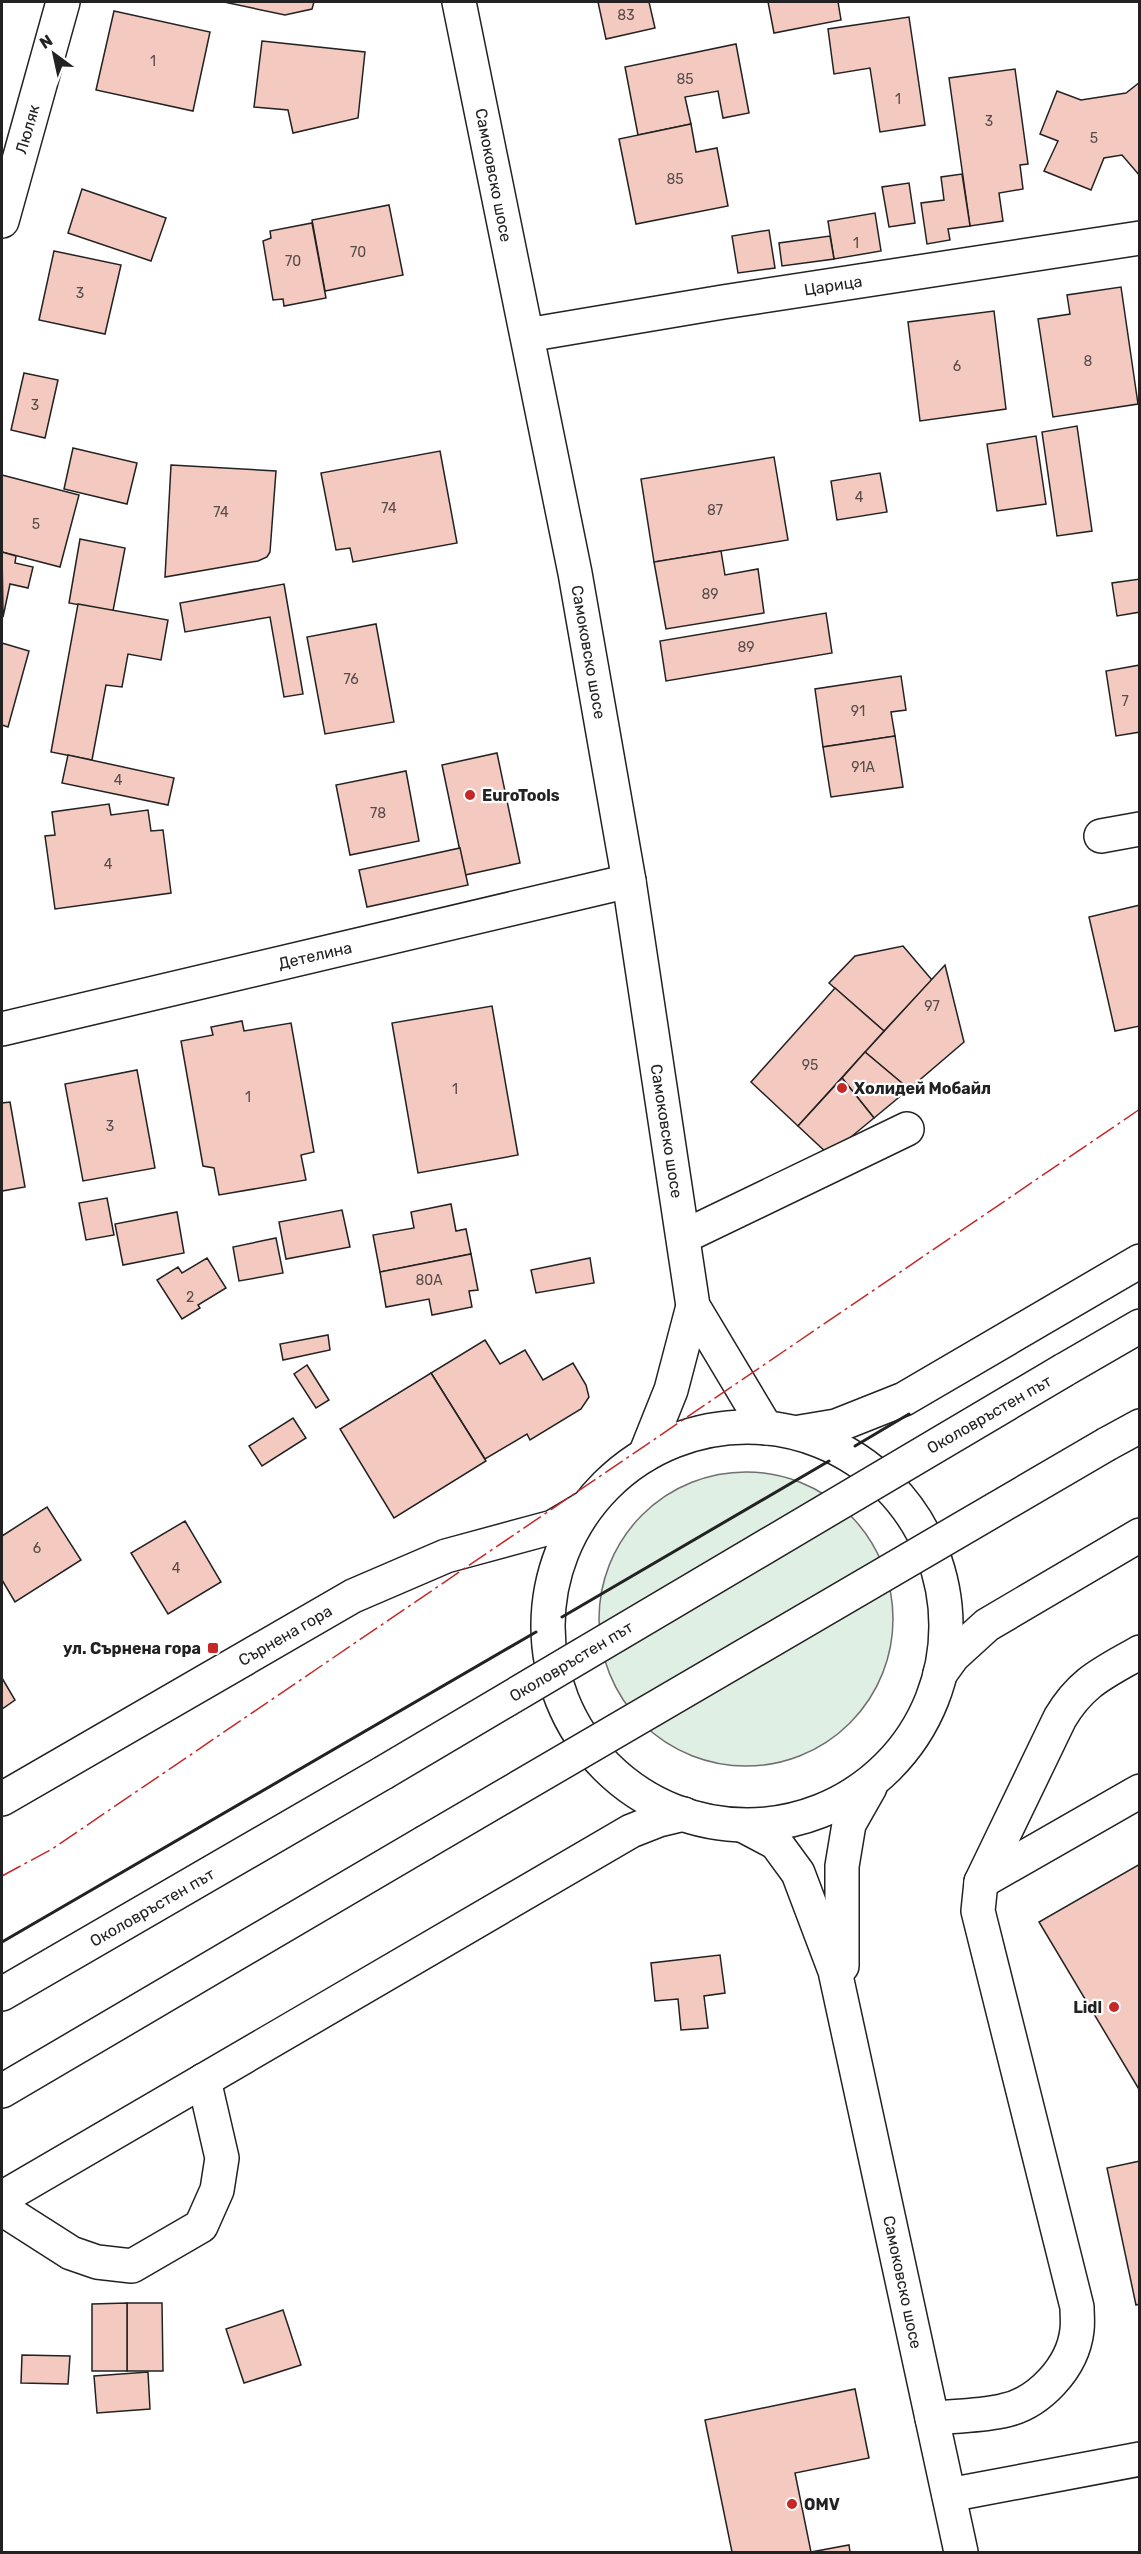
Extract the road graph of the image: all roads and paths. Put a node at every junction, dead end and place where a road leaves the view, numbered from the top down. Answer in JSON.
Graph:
{"nodes":[{"id":1,"x":63,"y":2,"type":"edge"},
{"id":2,"x":459,"y":2,"type":"edge"},
{"id":3,"x":2,"y":221,"type":"edge"},
{"id":4,"x":1140,"y":238,"type":"edge"},
{"id":5,"x":526,"y":335,"type":"junction"},
{"id":6,"x":1140,"y":829,"type":"edge"},
{"id":7,"x":1101,"y":836,"type":"dead end"},
{"id":8,"x":629,"y":881,"type":"junction"},
{"id":9,"x":2,"y":1029,"type":"edge"},
{"id":10,"x":907,"y":1130,"type":"dead end"},
{"id":11,"x":683,"y":1237,"type":"junction"},
{"id":12,"x":1140,"y":1261,"type":"edge"},
{"id":13,"x":693,"y":1306,"type":"junction"},
{"id":14,"x":1140,"y":1326,"type":"edge"},
{"id":15,"x":1140,"y":1425,"type":"edge"},
{"id":16,"x":766,"y":1428,"type":"junction"},
{"id":17,"x":800,"y":1432,"type":"junction"},
{"id":18,"x":645,"y":1455,"type":"junction"},
{"id":19,"x":585,"y":1508,"type":"junction"},
{"id":20,"x":1140,"y":1535,"type":"edge"},
{"id":21,"x":1140,"y":1652,"type":"edge"},
{"id":22,"x":940,"y":1674,"type":"junction"},
{"id":23,"x":874,"y":1780,"type":"junction"},
{"id":24,"x":1140,"y":1791,"type":"edge"},
{"id":25,"x":2,"y":1799,"type":"edge"},
{"id":26,"x":684,"y":1814,"type":"junction"},
{"id":27,"x":744,"y":1826,"type":"junction"},
{"id":28,"x":981,"y":1882,"type":"junction"},
{"id":29,"x":2,"y":1994,"type":"edge"},
{"id":30,"x":845,"y":2011,"type":"junction"},
{"id":31,"x":204,"y":2080,"type":"junction"},
{"id":32,"x":2,"y":2091,"type":"edge"},
{"id":33,"x":2,"y":2198,"type":"edge"},
{"id":34,"x":2,"y":2208,"type":"edge"},
{"id":35,"x":932,"y":2418,"type":"junction"},
{"id":36,"x":1140,"y":2459,"type":"edge"},
{"id":37,"x":949,"y":2495,"type":"junction"},
{"id":38,"x":961,"y":2553,"type":"edge"}],
"edges":[{"from":1,"to":3,"type":"main road","name":"Люляк"},
{"from":2,"to":5,"type":"main road","name":"Самоковско шосе"},
{"from":4,"to":5,"type":"main road","name":"Царица"},
{"from":5,"to":8,"type":"main road","name":"Самоковско шосе"},
{"from":6,"to":7,"type":"main road"},
{"from":8,"to":9,"type":"main road","name":"Детелина"},
{"from":8,"to":11,"type":"main road","name":"Самоковско шосе"},
{"from":10,"to":11,"type":"main road"},
{"from":11,"to":13,"type":"main road","name":"Самоковско шосе"},
{"from":12,"to":17,"type":"main road"},
{"from":13,"to":16,"type":"main road","name":"Самоковско шосе"},
{"from":13,"to":18,"type":"main road","name":"Самоковско шосе"},
{"from":14,"to":29,"type":"main road","name":"Околовръстен път","bridge":true},
{"from":15,"to":32,"type":"main road","bridge":true},
{"from":16,"to":17,"type":"main road"},
{"from":16,"to":18,"type":"main road"},
{"from":17,"to":22,"type":"main road"},
{"from":18,"to":19,"type":"main road"},
{"from":19,"to":25,"type":"main road","name":"Сърнена гора"},
{"from":19,"to":26,"type":"main road"},
{"from":20,"to":22,"type":"main road"},
{"from":21,"to":28,"type":"main road"},
{"from":22,"to":23,"type":"main road"},
{"from":23,"to":27,"type":"main road"},
{"from":23,"to":30,"type":"main road"},
{"from":24,"to":28,"type":"main road"},
{"from":26,"to":27,"type":"main road"},
{"from":26,"to":31,"type":"main road"},
{"from":27,"to":30,"type":"main road"},
{"from":28,"to":35,"type":"main road"},
{"from":30,"to":35,"type":"main road","name":"Самоковско шосе"},
{"from":31,"to":33,"type":"main road"},
{"from":31,"to":34,"type":"main road"},
{"from":35,"to":37,"type":"main road","name":"Самоковско шосе"},
{"from":36,"to":37,"type":"main road"},
{"from":37,"to":38,"type":"main road","name":"Самоковско шосе"}]}
